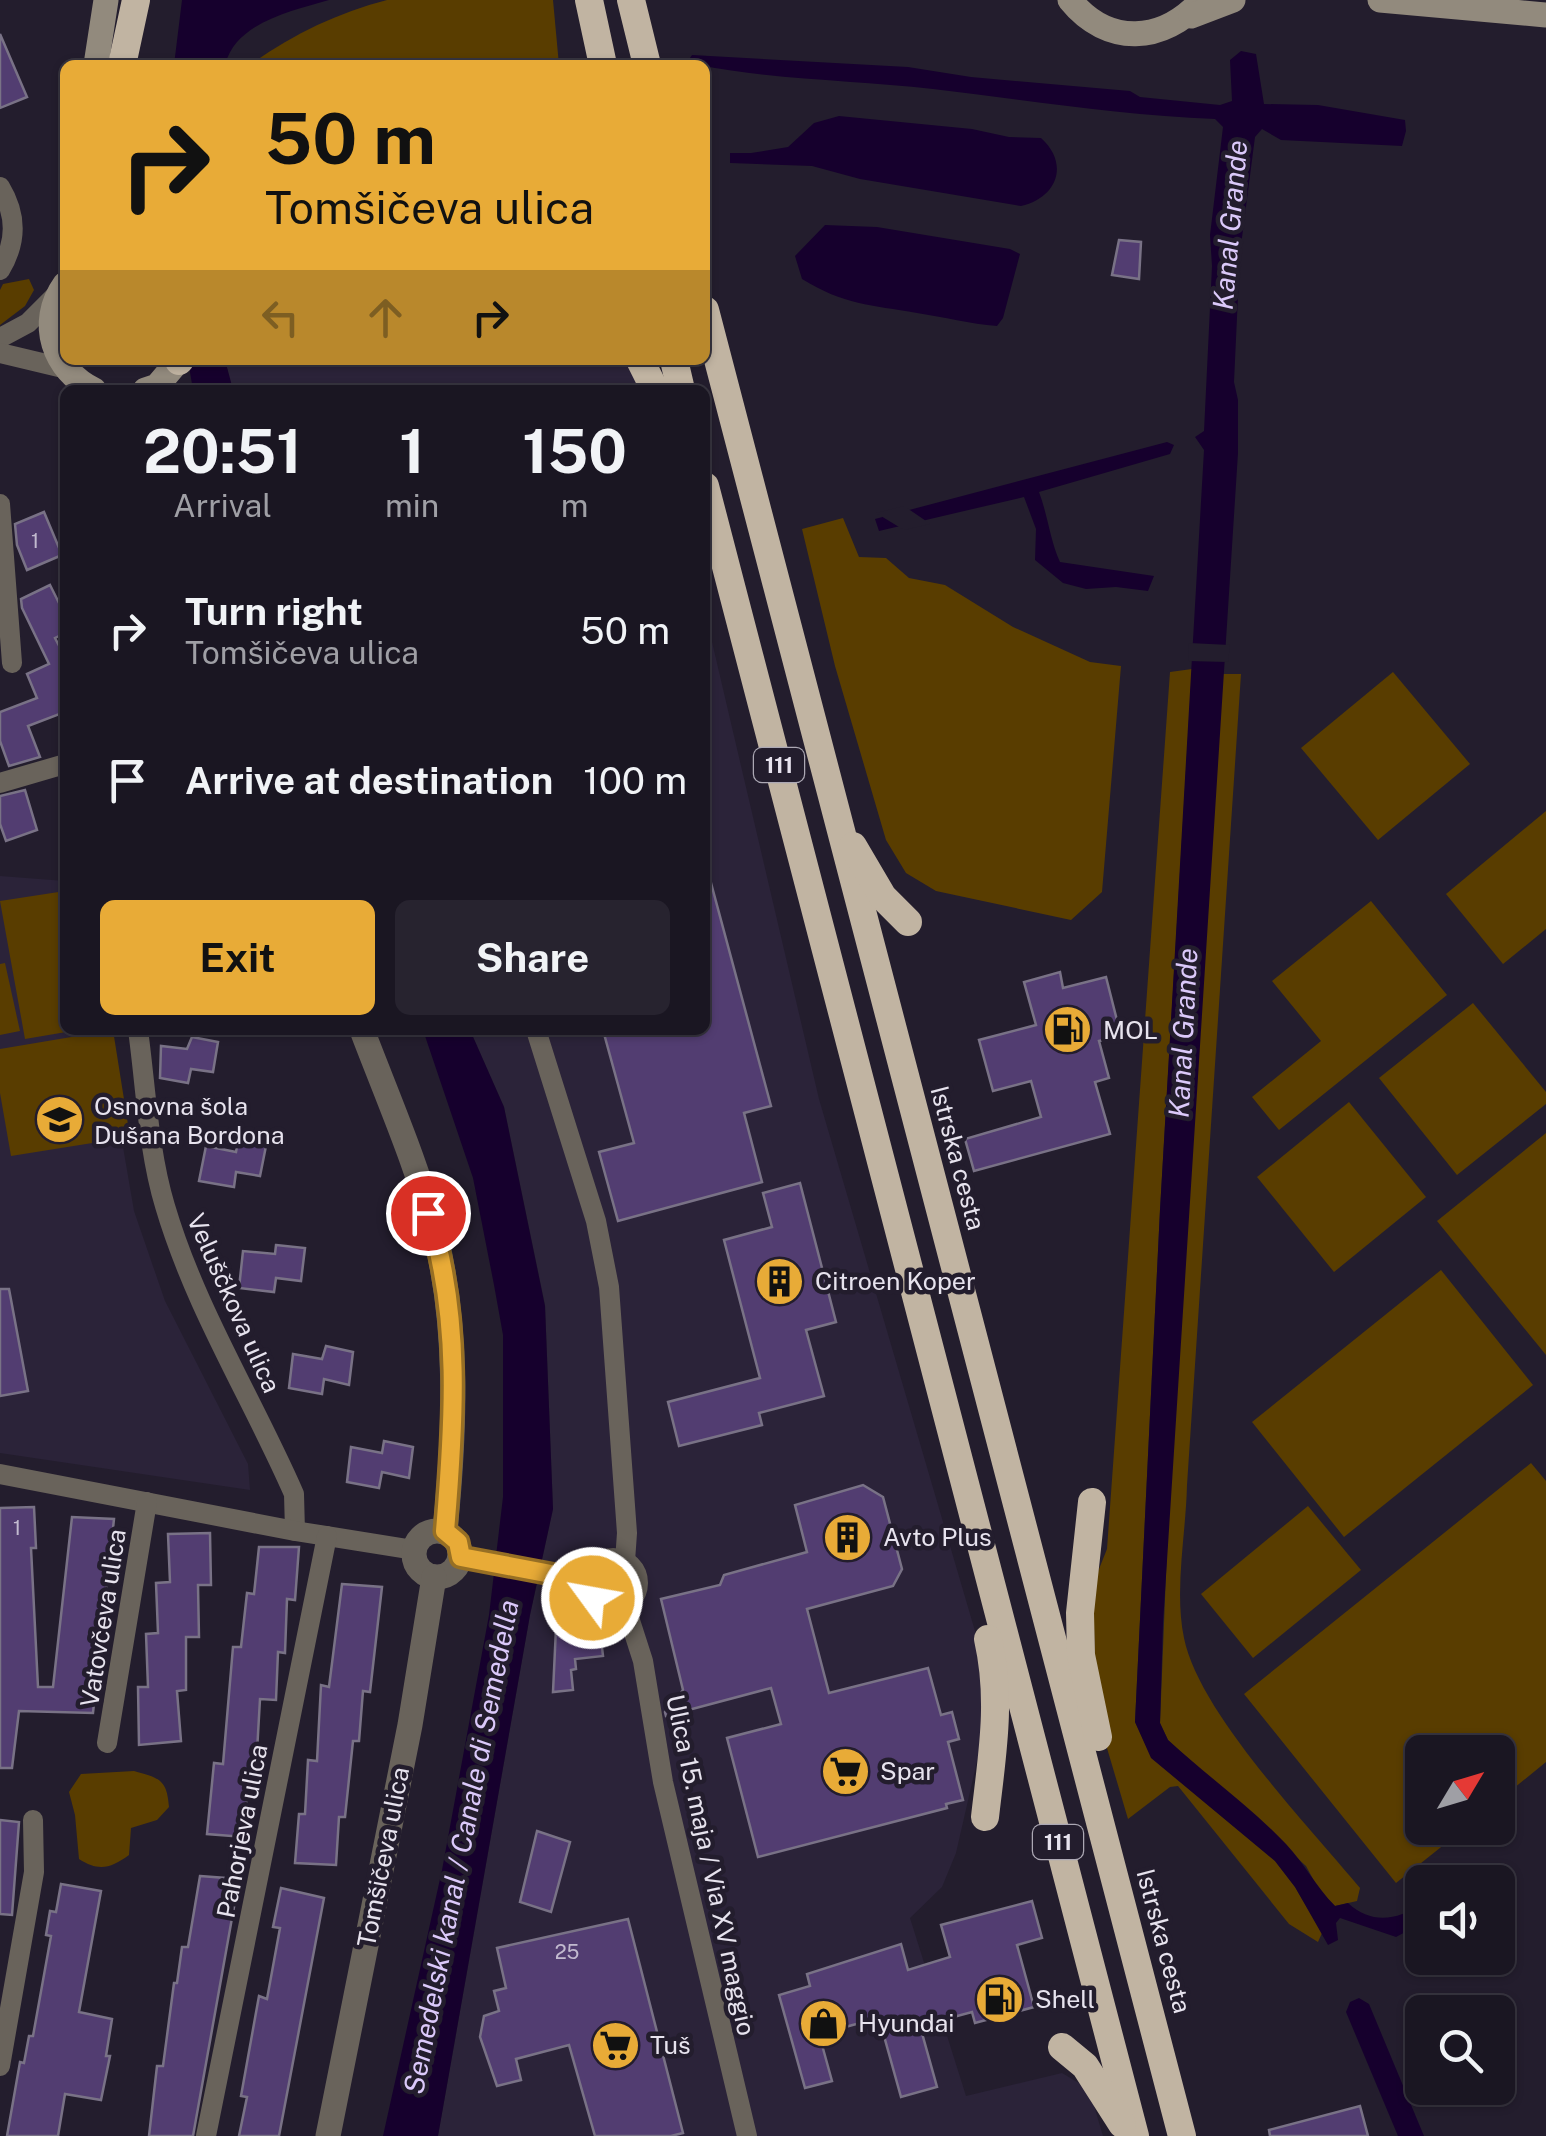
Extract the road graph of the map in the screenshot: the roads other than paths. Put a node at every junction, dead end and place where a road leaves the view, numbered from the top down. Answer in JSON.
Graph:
{"nodes":[{"id":1,"x":106,"y":0,"type":"edge"},
{"id":2,"x":119,"y":0,"type":"edge"},
{"id":3,"x":136,"y":0,"type":"edge"},
{"id":4,"x":1233,"y":0,"type":"edge"},
{"id":5,"x":1380,"y":0,"type":"edge"},
{"id":6,"x":632,"y":1,"type":"edge"},
{"id":7,"x":1070,"y":4,"type":"edge"},
{"id":8,"x":1194,"y":9,"type":"edge"},
{"id":9,"x":592,"y":13,"type":"edge"},
{"id":10,"x":1546,"y":15,"type":"edge"},
{"id":11,"x":97,"y":60,"type":"edge"},
{"id":12,"x":112,"y":60,"type":"edge"},
{"id":13,"x":123,"y":60,"type":"edge"},
{"id":14,"x":586,"y":60,"type":"edge"},
{"id":15,"x":603,"y":60,"type":"edge"},
{"id":16,"x":646,"y":60,"type":"edge"},
{"id":17,"x":0,"y":188,"type":"edge"},
{"id":18,"x":0,"y":270,"type":"edge"},
{"id":19,"x":60,"y":290,"type":"edge"},
{"id":20,"x":60,"y":298,"type":"edge"},
{"id":21,"x":710,"y":329,"type":"edge"},
{"id":22,"x":0,"y":338,"type":"edge"},
{"id":23,"x":0,"y":353,"type":"edge"},
{"id":24,"x":60,"y":360,"type":"edge"},
{"id":25,"x":62,"y":365,"type":"edge"},
{"id":26,"x":175,"y":365,"type":"edge"},
{"id":27,"x":63,"y":368,"type":"junction"},
{"id":28,"x":85,"y":385,"type":"edge"},
{"id":29,"x":157,"y":385,"type":"edge"},
{"id":30,"x":0,"y":504,"type":"edge"},
{"id":31,"x":710,"y":505,"type":"edge"},
{"id":32,"x":12,"y":663,"type":"dead end"},
{"id":33,"x":60,"y":765,"type":"edge"},
{"id":34,"x":0,"y":783,"type":"edge"},
{"id":35,"x":841,"y":828,"type":"junction"},
{"id":36,"x":908,"y":922,"type":"dead end"},
{"id":37,"x":139,"y":1035,"type":"edge"},
{"id":38,"x":364,"y":1035,"type":"edge"},
{"id":39,"x":538,"y":1035,"type":"edge"},
{"id":40,"x":0,"y":1474,"type":"edge"},
{"id":41,"x":148,"y":1502,"type":"junction"},
{"id":42,"x":1092,"y":1502,"type":"dead end"},
{"id":43,"x":295,"y":1530,"type":"junction"},
{"id":44,"x":445,"y":1531,"type":"junction"},
{"id":45,"x":326,"y":1536,"type":"junction"},
{"id":46,"x":982,"y":1549,"type":"junction"},
{"id":47,"x":414,"y":1550,"type":"junction"},
{"id":48,"x":461,"y":1557,"type":"junction"},
{"id":49,"x":625,"y":1561,"type":"junction"},
{"id":50,"x":434,"y":1577,"type":"junction"},
{"id":51,"x":588,"y":1581,"type":"junction"},
{"id":52,"x":625,"y":1605,"type":"junction"},
{"id":53,"x":107,"y":1743,"type":"dead end"},
{"id":54,"x":1095,"y":1797,"type":"junction"},
{"id":55,"x":985,"y":1817,"type":"dead end"},
{"id":56,"x":33,"y":1820,"type":"dead end"},
{"id":57,"x":1062,"y":2047,"type":"dead end"},
{"id":58,"x":0,"y":2066,"type":"edge"},
{"id":59,"x":206,"y":2136,"type":"edge"},
{"id":60,"x":328,"y":2136,"type":"edge"},
{"id":61,"x":747,"y":2136,"type":"edge"},
{"id":62,"x":1132,"y":2136,"type":"edge"},
{"id":63,"x":1182,"y":2136,"type":"edge"}],
"edges":[{"from":1,"to":11,"type":"main road"},
{"from":2,"to":12,"type":"main road"},
{"from":3,"to":13,"type":"highway"},
{"from":4,"to":8,"type":"main road"},
{"from":5,"to":10,"type":"main road"},
{"from":6,"to":16,"type":"highway"},
{"from":7,"to":8,"type":"main road"},
{"from":9,"to":14,"type":"highway"},
{"from":9,"to":15,"type":"highway"},
{"from":17,"to":18,"type":"street"},
{"from":19,"to":22,"type":"street"},
{"from":20,"to":24,"type":"main road"},
{"from":21,"to":35,"type":"highway","name":"Istrska cesta","number":"111"},
{"from":23,"to":27,"type":"street"},
{"from":25,"to":27,"type":"main road"},
{"from":26,"to":29,"type":"main road"},
{"from":27,"to":28,"type":"main road"},
{"from":30,"to":32,"type":"street"},
{"from":31,"to":46,"type":"highway","number":"111"},
{"from":33,"to":34,"type":"street"},
{"from":35,"to":36,"type":"highway"},
{"from":35,"to":54,"type":"highway","name":"Istrska cesta","number":"111"},
{"from":37,"to":43,"type":"street","name":"Veluščkova ulica"},
{"from":38,"to":44,"type":"street"},
{"from":39,"to":49,"type":"street","name":"Ulica 15. maja / Via XV maggio"},
{"from":40,"to":41,"type":"street"},
{"from":41,"to":43,"type":"street"},
{"from":41,"to":53,"type":"street","name":"Vatovčeva ulica"},
{"from":42,"to":54,"type":"highway"},
{"from":43,"to":45,"type":"street"},
{"from":44,"to":47,"type":"street"},
{"from":44,"to":48,"type":"street"},
{"from":45,"to":47,"type":"street"},
{"from":45,"to":59,"type":"street","name":"Pahorjeva ulica"},
{"from":46,"to":55,"type":"highway"},
{"from":46,"to":62,"type":"highway","number":"111"},
{"from":47,"to":50,"type":"street"},
{"from":48,"to":50,"type":"street"},
{"from":48,"to":51,"type":"street"},
{"from":49,"to":51,"type":"street"},
{"from":49,"to":52,"type":"street","name":"Ulica 15. maja / Via XV maggio"},
{"from":50,"to":60,"type":"street","name":"Tomšičeva ulica"},
{"from":51,"to":52,"type":"street"},
{"from":52,"to":61,"type":"street","name":"Ulica 15. maja / Via XV maggio"},
{"from":54,"to":63,"type":"highway","name":"Istrska cesta","number":"111"},
{"from":56,"to":58,"type":"street"},
{"from":57,"to":62,"type":"highway"}]}
